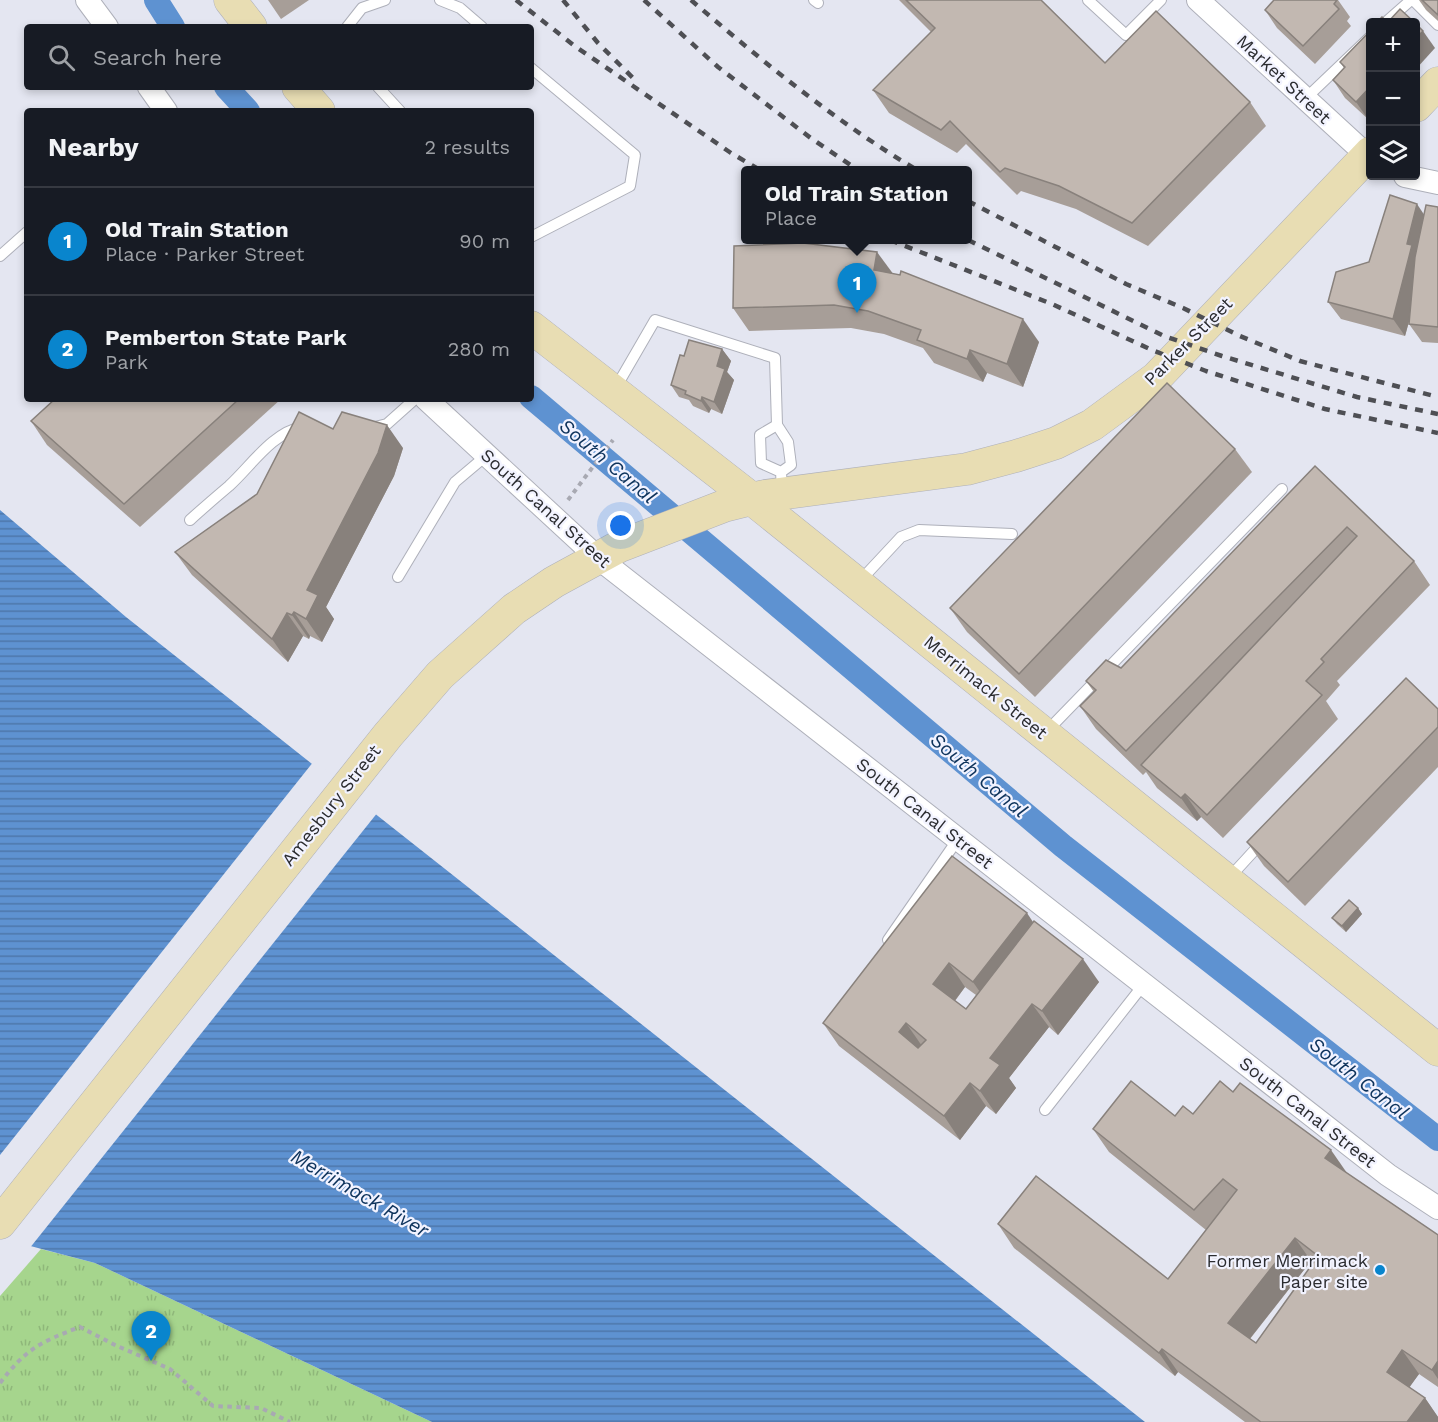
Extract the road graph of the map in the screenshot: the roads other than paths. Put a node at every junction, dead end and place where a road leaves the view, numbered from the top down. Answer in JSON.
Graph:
{"nodes":[{"id":1,"x":87,"y":0,"type":"edge"},
{"id":2,"x":230,"y":0,"type":"edge"},
{"id":3,"x":385,"y":0,"type":"edge"},
{"id":4,"x":440,"y":0,"type":"edge"},
{"id":5,"x":1088,"y":0,"type":"edge"},
{"id":6,"x":1161,"y":0,"type":"edge"},
{"id":7,"x":1198,"y":0,"type":"edge"},
{"id":8,"x":1412,"y":0,"type":"edge"},
{"id":9,"x":1391,"y":18,"type":"edge"},
{"id":10,"x":104,"y":24,"type":"edge"},
{"id":11,"x":249,"y":24,"type":"edge"},
{"id":12,"x":349,"y":24,"type":"edge"},
{"id":13,"x":479,"y":24,"type":"edge"},
{"id":14,"x":1438,"y":25,"type":"edge"},
{"id":15,"x":1366,"y":42,"type":"edge"},
{"id":16,"x":534,"y":71,"type":"edge"},
{"id":17,"x":1438,"y":83,"type":"edge"},
{"id":18,"x":151,"y":90,"type":"edge"},
{"id":19,"x":301,"y":90,"type":"edge"},
{"id":20,"x":381,"y":90,"type":"edge"},
{"id":21,"x":1305,"y":99,"type":"junction"},
{"id":22,"x":1420,"y":102,"type":"edge"},
{"id":23,"x":163,"y":108,"type":"edge"},
{"id":24,"x":316,"y":108,"type":"edge"},
{"id":25,"x":397,"y":108,"type":"edge"},
{"id":26,"x":1366,"y":152,"type":"edge"},
{"id":27,"x":1366,"y":160,"type":"edge"},
{"id":28,"x":1420,"y":179,"type":"edge"},
{"id":29,"x":1438,"y":183,"type":"edge"},
{"id":30,"x":24,"y":235,"type":"edge"},
{"id":31,"x":534,"y":235,"type":"edge"},
{"id":32,"x":0,"y":256,"type":"edge"},
{"id":33,"x":534,"y":329,"type":"edge"},
{"id":34,"x":613,"y":392,"type":"junction"},
{"id":35,"x":412,"y":402,"type":"edge"},
{"id":36,"x":429,"y":402,"type":"edge"},
{"id":37,"x":777,"y":425,"type":"junction"},
{"id":38,"x":311,"y":428,"type":"edge"},
{"id":39,"x":360,"y":430,"type":"edge"},
{"id":40,"x":488,"y":454,"type":"junction"},
{"id":41,"x":1282,"y":489,"type":"dead end"},
{"id":42,"x":760,"y":492,"type":"junction"},
{"id":43,"x":190,"y":520,"type":"dead end"},
{"id":44,"x":1012,"y":534,"type":"dead end"},
{"id":45,"x":609,"y":552,"type":"junction"},
{"id":46,"x":398,"y":577,"type":"dead end"},
{"id":47,"x":858,"y":584,"type":"junction"},
{"id":48,"x":1044,"y":734,"type":"junction"},
{"id":49,"x":1269,"y":835,"type":"edge"},
{"id":50,"x":958,"y":839,"type":"junction"},
{"id":51,"x":1227,"y":881,"type":"junction"},
{"id":52,"x":884,"y":946,"type":"edge"},
{"id":53,"x":1144,"y":984,"type":"junction"},
{"id":54,"x":1438,"y":1050,"type":"edge"},
{"id":55,"x":1045,"y":1110,"type":"dead end"},
{"id":56,"x":1438,"y":1208,"type":"edge"},
{"id":57,"x":0,"y":1223,"type":"edge"}],
"edges":[{"from":1,"to":10,"type":"street"},
{"from":2,"to":11,"type":"main road"},
{"from":3,"to":12,"type":"lane"},
{"from":4,"to":13,"type":"lane"},
{"from":5,"to":6,"type":"lane"},
{"from":7,"to":21,"type":"street","name":"Market Street"},
{"from":8,"to":9,"type":"lane"},
{"from":8,"to":14,"type":"lane"},
{"from":15,"to":21,"type":"lane"},
{"from":16,"to":31,"type":"lane"},
{"from":17,"to":22,"type":"main road"},
{"from":18,"to":23,"type":"street"},
{"from":19,"to":24,"type":"main road"},
{"from":20,"to":25,"type":"lane"},
{"from":21,"to":26,"type":"street","name":"Market Street"},
{"from":27,"to":42,"type":"main road","name":"Parker Street"},
{"from":28,"to":29,"type":"street"},
{"from":30,"to":32,"type":"lane"},
{"from":33,"to":34,"type":"main road","name":"Merrimack Street"},
{"from":34,"to":37,"type":"lane"},
{"from":34,"to":42,"type":"main road","name":"Merrimack Street"},
{"from":35,"to":39,"type":"lane"},
{"from":36,"to":40,"type":"street","name":"South Canal Street"},
{"from":37,"to":42,"type":"lane"},
{"from":37,"to":42,"type":"lane"},
{"from":38,"to":43,"type":"lane"},
{"from":40,"to":45,"type":"street","name":"South Canal Street"},
{"from":40,"to":46,"type":"lane"},
{"from":41,"to":48,"type":"lane"},
{"from":42,"to":45,"type":"main road","name":"Amesbury Street"},
{"from":42,"to":47,"type":"main road","name":"Merrimack Street"},
{"from":44,"to":47,"type":"lane"},
{"from":45,"to":50,"type":"street","name":"South Canal Street"},
{"from":45,"to":57,"type":"main road","name":"Amesbury Street"},
{"from":47,"to":48,"type":"main road","name":"Merrimack Street"},
{"from":48,"to":51,"type":"main road","name":"Merrimack Street"},
{"from":49,"to":51,"type":"lane"},
{"from":50,"to":52,"type":"lane"},
{"from":50,"to":53,"type":"street","name":"South Canal Street"},
{"from":51,"to":54,"type":"main road","name":"Merrimack Street"},
{"from":53,"to":55,"type":"lane"},
{"from":53,"to":56,"type":"street","name":"South Canal Street"}]}
